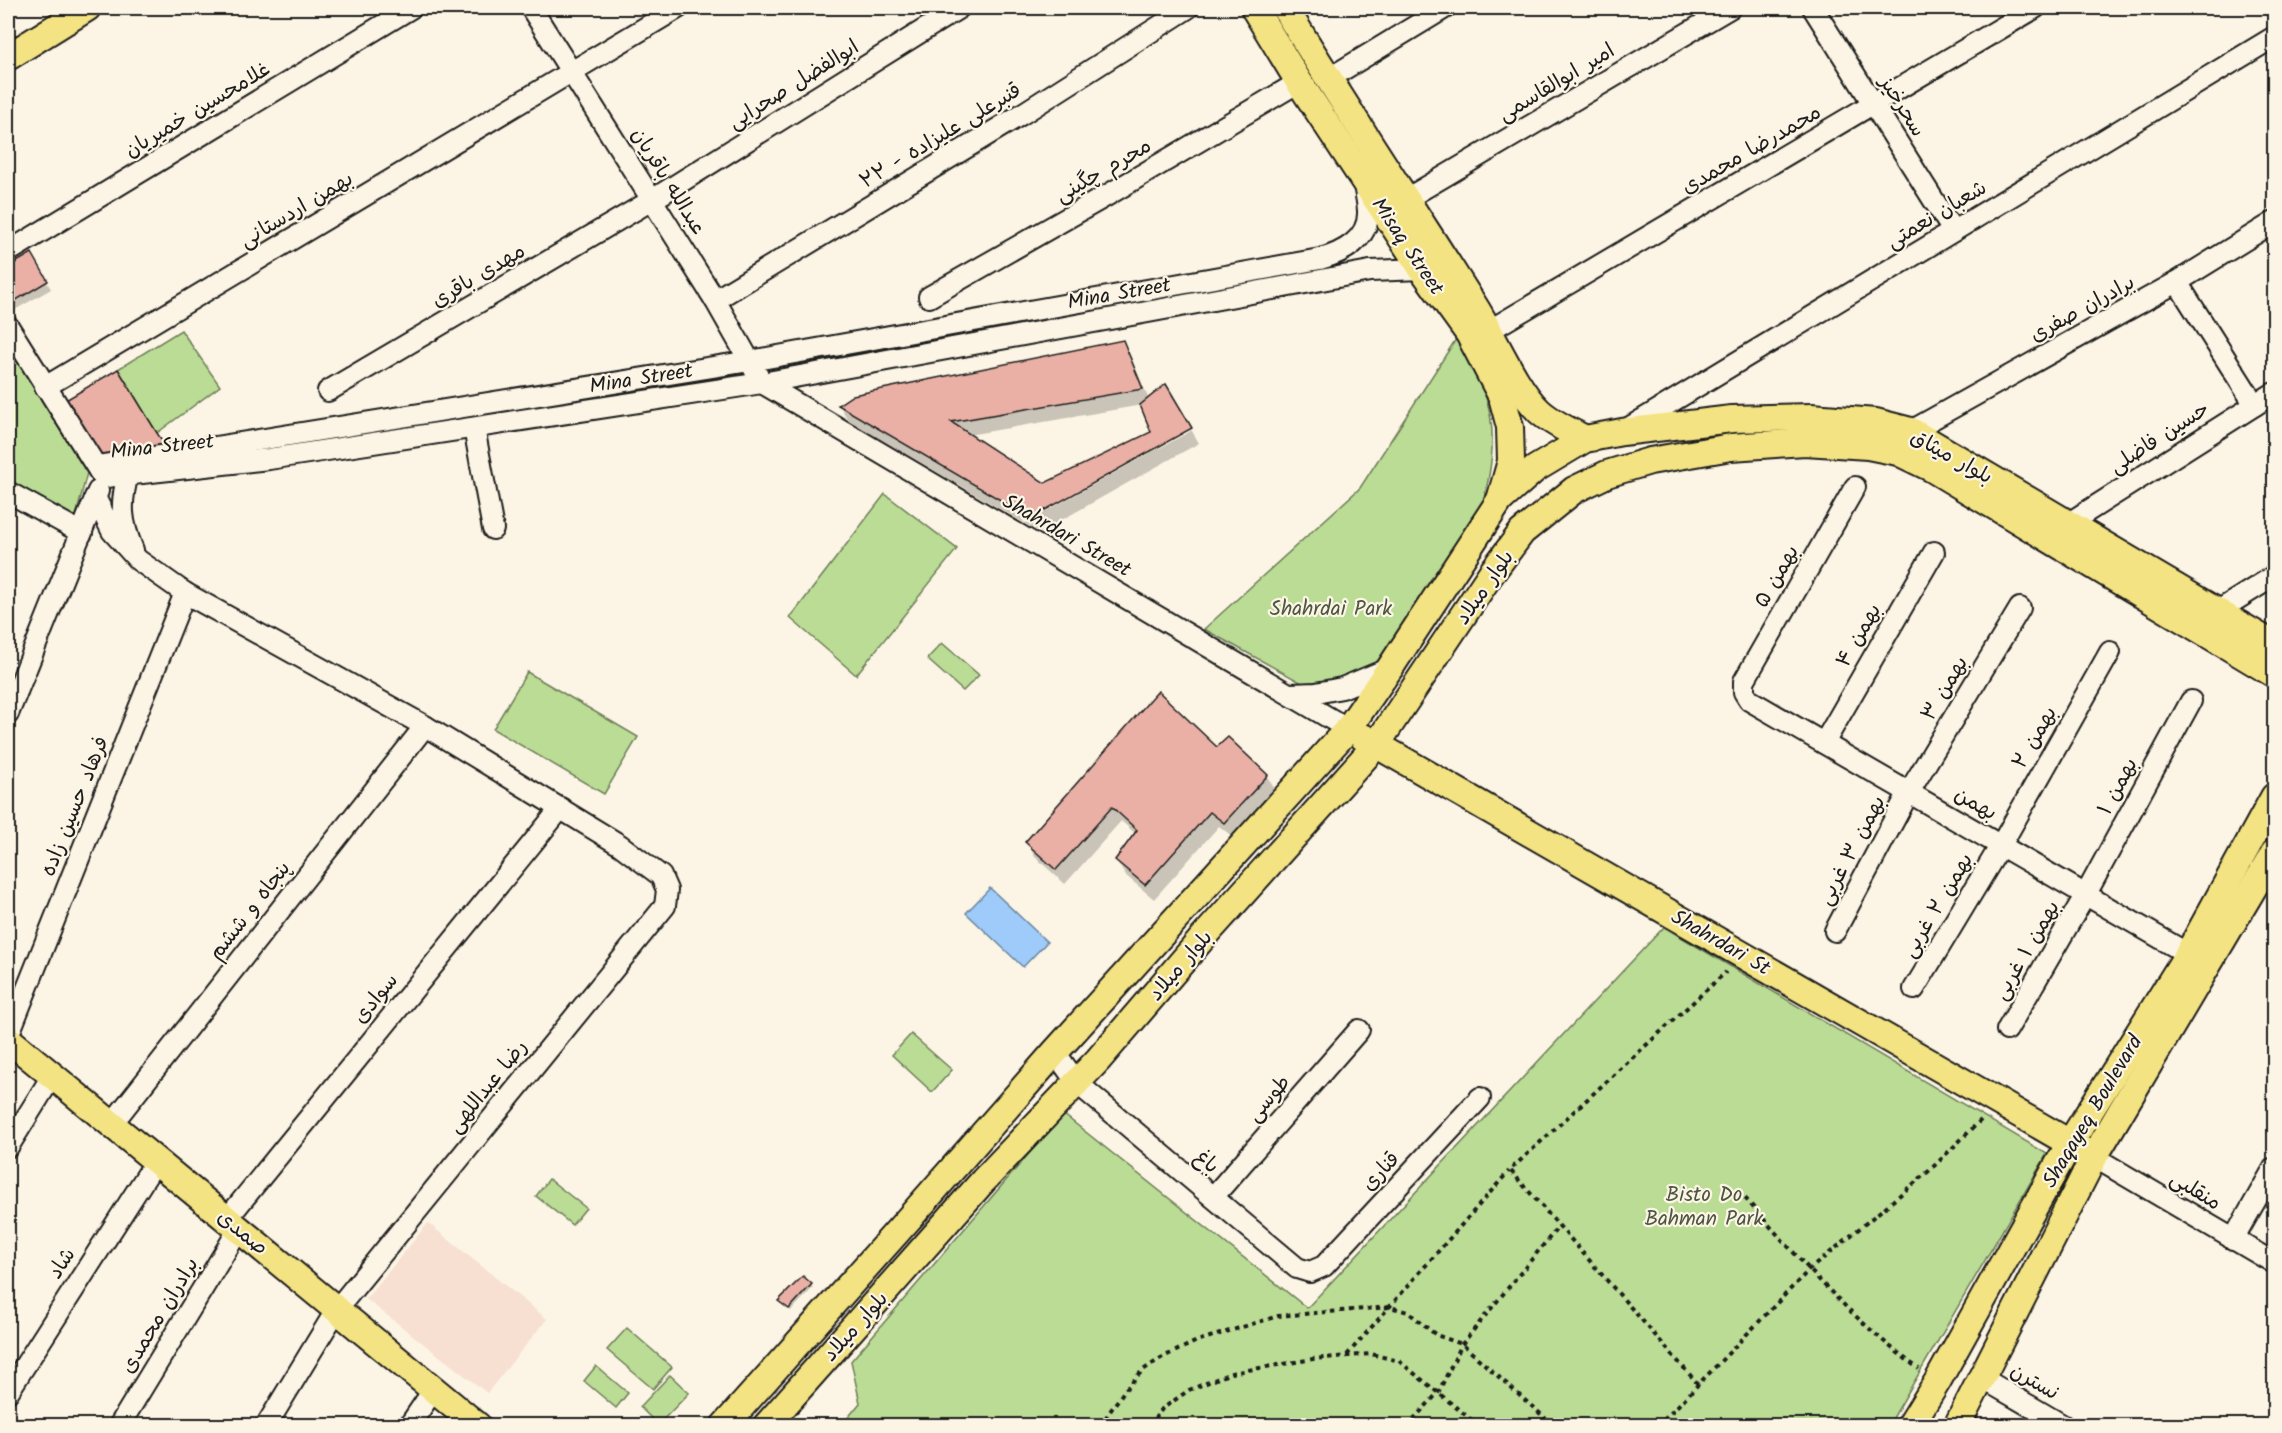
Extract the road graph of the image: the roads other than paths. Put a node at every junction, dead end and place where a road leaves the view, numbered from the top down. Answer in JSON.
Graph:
{"nodes":[{"id":1,"x":87,"y":8,"type":"edge"},
{"id":2,"x":411,"y":8,"type":"edge"},
{"id":3,"x":531,"y":8,"type":"edge"},
{"id":4,"x":678,"y":8,"type":"edge"},
{"id":5,"x":959,"y":8,"type":"edge"},
{"id":6,"x":1188,"y":8,"type":"edge"},
{"id":7,"x":1254,"y":8,"type":"edge"},
{"id":8,"x":1285,"y":8,"type":"edge"},
{"id":9,"x":1445,"y":8,"type":"edge"},
{"id":10,"x":1730,"y":8,"type":"edge"},
{"id":11,"x":1813,"y":8,"type":"edge"},
{"id":12,"x":2035,"y":8,"type":"edge"},
{"id":13,"x":2274,"y":37,"type":"edge"},
{"id":14,"x":8,"y":57,"type":"edge"},
{"id":15,"x":572,"y":72,"type":"junction"},
{"id":16,"x":1328,"y":79,"type":"junction"},
{"id":17,"x":1299,"y":82,"type":"junction"},
{"id":18,"x":1874,"y":104,"type":"junction"},
{"id":19,"x":1363,"y":179,"type":"junction"},
{"id":20,"x":1407,"y":199,"type":"junction"},
{"id":21,"x":652,"y":200,"type":"junction"},
{"id":22,"x":2274,"y":222,"type":"edge"},
{"id":23,"x":1953,"y":231,"type":"junction"},
{"id":24,"x":8,"y":252,"type":"edge"},
{"id":25,"x":1433,"y":263,"type":"junction"},
{"id":26,"x":2177,"y":282,"type":"junction"},
{"id":27,"x":929,"y":297,"type":"dead end"},
{"id":28,"x":715,"y":300,"type":"junction"},
{"id":29,"x":8,"y":326,"type":"edge"},
{"id":30,"x":1490,"y":330,"type":"junction"},
{"id":31,"x":750,"y":362,"type":"junction"},
{"id":32,"x":762,"y":383,"type":"junction"},
{"id":33,"x":45,"y":387,"type":"junction"},
{"id":34,"x":328,"y":391,"type":"dead end"},
{"id":35,"x":2274,"y":393,"type":"edge"},
{"id":36,"x":2254,"y":405,"type":"junction"},
{"id":37,"x":474,"y":428,"type":"junction"},
{"id":38,"x":1911,"y":431,"type":"junction"},
{"id":39,"x":1622,"y":432,"type":"junction"},
{"id":40,"x":1586,"y":439,"type":"junction"},
{"id":41,"x":101,"y":474,"type":"junction"},
{"id":42,"x":128,"y":474,"type":"junction"},
{"id":43,"x":1855,"y":487,"type":"dead end"},
{"id":44,"x":1574,"y":490,"type":"joint"},
{"id":45,"x":8,"y":492,"type":"edge"},
{"id":46,"x":95,"y":497,"type":"junction"},
{"id":47,"x":1500,"y":500,"type":"junction"},
{"id":48,"x":2069,"y":523,"type":"junction"},
{"id":49,"x":492,"y":529,"type":"dead end"},
{"id":50,"x":82,"y":533,"type":"junction"},
{"id":51,"x":1934,"y":552,"type":"dead end"},
{"id":52,"x":138,"y":560,"type":"junction"},
{"id":53,"x":2274,"y":576,"type":"edge"},
{"id":54,"x":185,"y":593,"type":"junction"},
{"id":55,"x":2020,"y":608,"type":"dead end"},
{"id":56,"x":2218,"y":611,"type":"junction"},
{"id":57,"x":2110,"y":652,"type":"dead end"},
{"id":58,"x":2269,"y":661,"type":"edge"},
{"id":59,"x":1390,"y":668,"type":"junction"},
{"id":60,"x":2274,"y":688,"type":"edge"},
{"id":61,"x":1744,"y":692,"type":"joint"},
{"id":62,"x":1290,"y":694,"type":"junction"},
{"id":63,"x":2191,"y":701,"type":"dead end"},
{"id":64,"x":8,"y":714,"type":"edge"},
{"id":65,"x":425,"y":726,"type":"junction"},
{"id":66,"x":1348,"y":729,"type":"junction"},
{"id":67,"x":1824,"y":743,"type":"junction"},
{"id":68,"x":1377,"y":744,"type":"junction"},
{"id":69,"x":1909,"y":792,"type":"junction"},
{"id":70,"x":2274,"y":797,"type":"edge"},
{"id":71,"x":561,"y":808,"type":"junction"},
{"id":72,"x":2001,"y":845,"type":"junction"},
{"id":73,"x":2274,"y":853,"type":"edge"},
{"id":74,"x":2086,"y":894,"type":"junction"},
{"id":75,"x":1835,"y":931,"type":"dead end"},
{"id":76,"x":2188,"y":954,"type":"junction"},
{"id":77,"x":1914,"y":989,"type":"dead end"},
{"id":78,"x":1359,"y":1030,"type":"dead end"},
{"id":79,"x":2007,"y":1030,"type":"dead end"},
{"id":80,"x":8,"y":1038,"type":"edge"},
{"id":81,"x":1055,"y":1052,"type":"junction"},
{"id":82,"x":52,"y":1076,"type":"junction"},
{"id":83,"x":1077,"y":1083,"type":"junction"},
{"id":84,"x":1480,"y":1098,"type":"dead end"},
{"id":85,"x":111,"y":1125,"type":"junction"},
{"id":86,"x":2070,"y":1143,"type":"junction"},
{"id":87,"x":8,"y":1147,"type":"edge"},
{"id":88,"x":2094,"y":1157,"type":"junction"},
{"id":89,"x":156,"y":1161,"type":"junction"},
{"id":90,"x":2274,"y":1168,"type":"edge"},
{"id":91,"x":1212,"y":1197,"type":"junction"},
{"id":92,"x":912,"y":1215,"type":"junction"},
{"id":93,"x":233,"y":1224,"type":"junction"},
{"id":94,"x":935,"y":1236,"type":"junction"},
{"id":95,"x":2233,"y":1240,"type":"junction"},
{"id":96,"x":2274,"y":1263,"type":"edge"},
{"id":97,"x":1310,"y":1272,"type":"joint"},
{"id":98,"x":337,"y":1309,"type":"junction"},
{"id":99,"x":1982,"y":1378,"type":"junction"},
{"id":100,"x":434,"y":1389,"type":"junction"},
{"id":101,"x":8,"y":1392,"type":"edge"},
{"id":102,"x":1917,"y":1420,"type":"edge"},
{"id":103,"x":119,"y":1425,"type":"edge"},
{"id":104,"x":266,"y":1425,"type":"edge"},
{"id":105,"x":409,"y":1425,"type":"edge"},
{"id":106,"x":478,"y":1425,"type":"edge"},
{"id":107,"x":724,"y":1425,"type":"edge"},
{"id":108,"x":766,"y":1425,"type":"edge"},
{"id":109,"x":1958,"y":1425,"type":"edge"},
{"id":110,"x":2064,"y":1425,"type":"edge"}],
"edges":[{"from":1,"to":14,"type":"main road"},
{"from":2,"to":24,"type":"street","name":"غلامحسین خمیریان"},
{"from":3,"to":15,"type":"street","name":"عبدالله باقریان"},
{"from":4,"to":15,"type":"street","name":"بهمن اردستانی"},
{"from":5,"to":21,"type":"street","name":"ابوالفضل صحرایی"},
{"from":6,"to":28,"type":"street","name":"قنبرعلی علیزاده - ۲۲"},
{"from":7,"to":17,"type":"main road","name":"Misaq Street"},
{"from":8,"to":16,"type":"main road","name":"Misaq Street"},
{"from":9,"to":16,"type":"street"},
{"from":10,"to":20,"type":"street","name":"امیر ابوالقاسمی"},
{"from":11,"to":18,"type":"street","name":"سحرخیز"},
{"from":12,"to":18,"type":"street","name":"محمدرضا محمدی"},
{"from":13,"to":23,"type":"street","name":"شعبان نعمتی"},
{"from":15,"to":21,"type":"street","name":"عبدالله باقریان"},
{"from":15,"to":33,"type":"street","name":"بهمن اردستانی"},
{"from":16,"to":20,"type":"main road","name":"Misaq Street"},
{"from":17,"to":19,"type":"main road","name":"Misaq Street"},
{"from":17,"to":27,"type":"street","name":"محرم چگینی"},
{"from":18,"to":23,"type":"street","name":"سحرخیز"},
{"from":18,"to":30,"type":"street","name":"محمدرضا محمدی"},
{"from":19,"to":25,"type":"main road","name":"Misaq Street"},
{"from":19,"to":31,"type":"street","name":"Mina Street"},
{"from":20,"to":25,"type":"main road","name":"Misaq Street"},
{"from":21,"to":28,"type":"street","name":"عبدالله باقریان"},
{"from":21,"to":34,"type":"street","name":"مهدی باقری"},
{"from":22,"to":26,"type":"street","name":"برادران صفری"},
{"from":23,"to":39,"type":"street","name":"شعبان نعمتی"},
{"from":25,"to":30,"type":"main road","name":"Misaq Street"},
{"from":25,"to":32,"type":"street","name":"Mina Street"},
{"from":25,"to":47,"type":"main road","name":"Misaq Street"},
{"from":26,"to":36,"type":"street"},
{"from":26,"to":38,"type":"street","name":"برادران صفری"},
{"from":28,"to":31,"type":"street","name":"عبدالله باقریان"},
{"from":29,"to":33,"type":"street"},
{"from":30,"to":40,"type":"main road","name":"Misaq Street"},
{"from":31,"to":32,"type":"street","name":"عبدالله باقریان"},
{"from":31,"to":41,"type":"street","name":"Mina Street"},
{"from":32,"to":37,"type":"street","name":"Mina Street"},
{"from":32,"to":62,"type":"street","name":"Shahrdari Street"},
{"from":33,"to":41,"type":"street"},
{"from":35,"to":36,"type":"street","name":"حسین فاضلی"},
{"from":36,"to":48,"type":"street","name":"حسین فاضلی"},
{"from":37,"to":42,"type":"street","name":"Mina Street"},
{"from":37,"to":49,"type":"street"},
{"from":38,"to":39,"type":"main road","name":"بلوار میثاق"},
{"from":38,"to":48,"type":"main road","name":"بلوار میثاق"},
{"from":39,"to":40,"type":"main road","name":"بلوار میثاق"},
{"from":40,"to":47,"type":"main road","name":"بلوار میثاق"},
{"from":41,"to":42,"type":"street","name":"Mina Street"},
{"from":41,"to":46,"type":"street"},
{"from":42,"to":52,"type":"street"},
{"from":43,"to":61,"type":"street","name":"بهمن ۵"},
{"from":44,"to":58,"type":"main road","name":"بلوار میثاق"},
{"from":44,"to":68,"type":"main road","name":"بلوار میلاد"},
{"from":45,"to":50,"type":"street"},
{"from":46,"to":50,"type":"street"},
{"from":46,"to":52,"type":"street"},
{"from":47,"to":59,"type":"main road","name":"بلوار میلاد"},
{"from":48,"to":56,"type":"main road","name":"بلوار میثاق"},
{"from":50,"to":64,"type":"street"},
{"from":51,"to":67,"type":"street","name":"بهمن ۴"},
{"from":52,"to":54,"type":"street"},
{"from":53,"to":56,"type":"street"},
{"from":54,"to":65,"type":"street"},
{"from":54,"to":80,"type":"street","name":"فرهاد حسین زاده"},
{"from":55,"to":69,"type":"street","name":"بهمن ۳"},
{"from":56,"to":58,"type":"main road","name":"بلوار میثاق"},
{"from":57,"to":72,"type":"street","name":"بهمن ۲"},
{"from":58,"to":60,"type":"main road"},
{"from":59,"to":62,"type":"street"},
{"from":59,"to":66,"type":"main road","name":"بلوار میلاد"},
{"from":61,"to":67,"type":"street","name":"بهمن"},
{"from":62,"to":66,"type":"street","name":"Shahrdari Street"},
{"from":63,"to":74,"type":"street","name":"بهمن ۱"},
{"from":65,"to":71,"type":"street"},
{"from":65,"to":85,"type":"street","name":"پنجاه و ششم"},
{"from":66,"to":68,"type":"main road","name":"Shahrdari St"},
{"from":66,"to":81,"type":"main road","name":"بلوار میلاد"},
{"from":67,"to":69,"type":"street","name":"بهمن"},
{"from":68,"to":83,"type":"main road","name":"بلوار میلاد"},
{"from":68,"to":86,"type":"main road","name":"Shahrdari St"},
{"from":69,"to":72,"type":"street","name":"بهمن"},
{"from":69,"to":75,"type":"street","name":"بهمن ۳ غربی"},
{"from":70,"to":76,"type":"main road","name":"Shaqayeq Boulevard"},
{"from":71,"to":93,"type":"street","name":"سوادی"},
{"from":71,"to":98,"type":"street","name":"رضا عبداللهی"},
{"from":72,"to":74,"type":"street","name":"بهمن"},
{"from":72,"to":77,"type":"street","name":"بهمن ۲ غربی"},
{"from":73,"to":88,"type":"main road","name":"Shaqayeq Boulevard"},
{"from":74,"to":76,"type":"street","name":"بهمن"},
{"from":74,"to":79,"type":"street","name":"بهمن ۱ غربی"},
{"from":76,"to":86,"type":"main road","name":"Shaqayeq Boulevard"},
{"from":78,"to":91,"type":"street","name":"طوسی"},
{"from":80,"to":82,"type":"main road","name":"صمدی"},
{"from":81,"to":83,"type":"street","name":"باغ"},
{"from":81,"to":92,"type":"main road","name":"بلوار میلاد"},
{"from":82,"to":85,"type":"main road","name":"صمدی"},
{"from":82,"to":87,"type":"street"},
{"from":83,"to":91,"type":"street","name":"باغ"},
{"from":83,"to":94,"type":"main road","name":"بلوار میلاد"},
{"from":84,"to":97,"type":"street","name":"قناری"},
{"from":85,"to":89,"type":"main road","name":"صمدی"},
{"from":86,"to":88,"type":"main road","name":"Shahrdari St"},
{"from":86,"to":102,"type":"main road","name":"Shaqayeq Boulevard"},
{"from":88,"to":95,"type":"street","name":"منقلبی"},
{"from":88,"to":99,"type":"main road","name":"Shaqayeq Boulevard"},
{"from":89,"to":93,"type":"main road","name":"صمدی"},
{"from":89,"to":101,"type":"street","name":"شاد"},
{"from":90,"to":95,"type":"street"},
{"from":91,"to":97,"type":"street","name":"باغ"},
{"from":92,"to":94,"type":"main road"},
{"from":92,"to":107,"type":"main road","name":"بلوار میلاد"},
{"from":93,"to":98,"type":"main road","name":"صمدی"},
{"from":93,"to":103,"type":"street","name":"برادران محمدی"},
{"from":94,"to":108,"type":"main road","name":"بلوار میلاد"},
{"from":95,"to":96,"type":"street","name":"منقلبی"},
{"from":98,"to":100,"type":"main road","name":"صمدی"},
{"from":98,"to":104,"type":"street","name":"رضا عبداللهی"},
{"from":99,"to":109,"type":"main road","name":"Shaqayeq Boulevard"},
{"from":99,"to":110,"type":"street","name":"نسترن"},
{"from":100,"to":105,"type":"street"},
{"from":100,"to":106,"type":"main road","name":"صمدی"}]}
